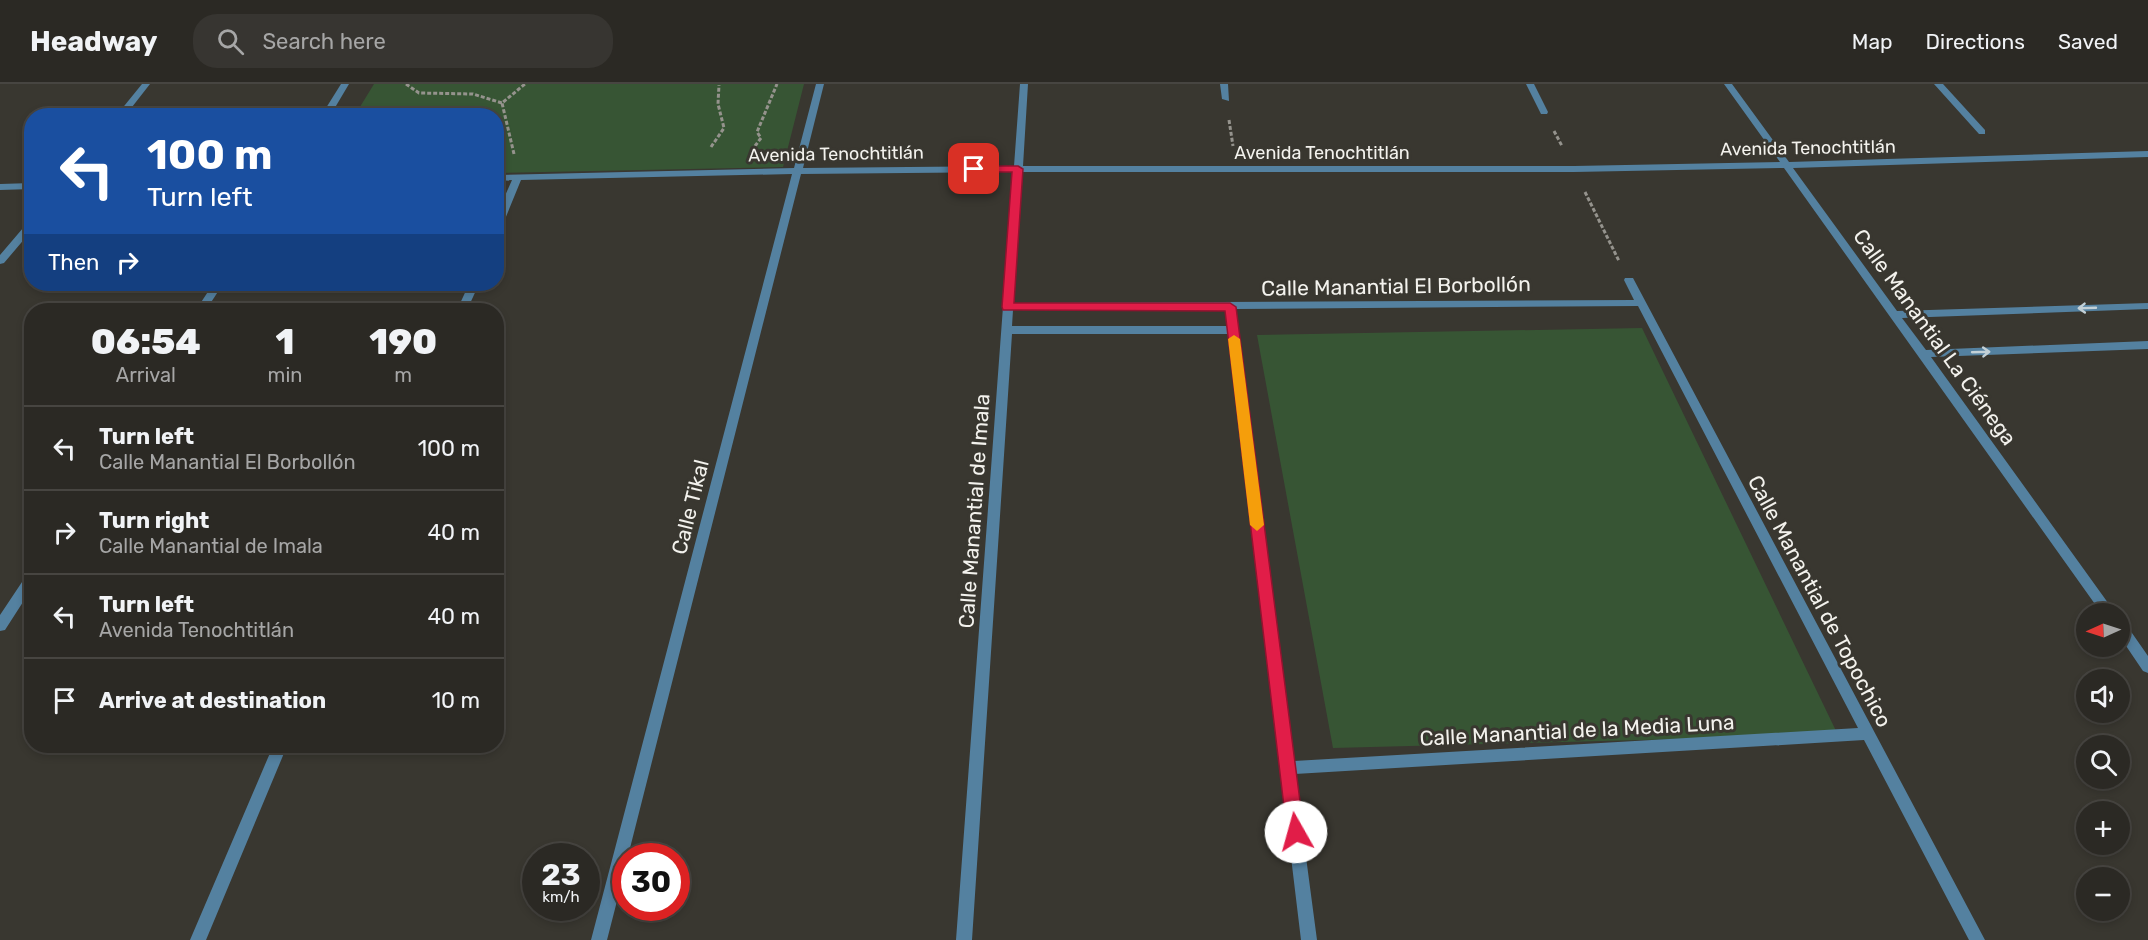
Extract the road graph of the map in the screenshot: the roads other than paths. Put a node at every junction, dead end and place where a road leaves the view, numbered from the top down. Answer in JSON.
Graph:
{"nodes":[{"id":1,"x":147,"y":84,"type":"edge"},
{"id":2,"x":345,"y":84,"type":"edge"},
{"id":3,"x":820,"y":84,"type":"edge"},
{"id":4,"x":1024,"y":84,"type":"edge"},
{"id":5,"x":1224,"y":84,"type":"edge"},
{"id":6,"x":1530,"y":84,"type":"edge"},
{"id":7,"x":1728,"y":84,"type":"edge"},
{"id":8,"x":1938,"y":84,"type":"edge"},
{"id":9,"x":1226,"y":99,"type":"road end"},
{"id":10,"x":127,"y":108,"type":"edge"},
{"id":11,"x":330,"y":108,"type":"edge"},
{"id":12,"x":1544,"y":112,"type":"dead end"},
{"id":13,"x":1982,"y":132,"type":"dead end"},
{"id":14,"x":2148,"y":154,"type":"edge"},
{"id":15,"x":1786,"y":165,"type":"junction"},
{"id":16,"x":1018,"y":169,"type":"junction"},
{"id":17,"x":797,"y":171,"type":"junction"},
{"id":18,"x":518,"y":177,"type":"junction"},
{"id":19,"x":504,"y":178,"type":"edge"},
{"id":20,"x":24,"y":186,"type":"edge"},
{"id":21,"x":0,"y":187,"type":"edge"},
{"id":22,"x":504,"y":210,"type":"edge"},
{"id":23,"x":24,"y":232,"type":"edge"},
{"id":24,"x":0,"y":261,"type":"edge"},
{"id":25,"x":1629,"y":280,"type":"dead end"},
{"id":26,"x":1641,"y":303,"type":"junction"},
{"id":27,"x":2147,"y":306,"type":"edge"},
{"id":28,"x":1007,"y":307,"type":"junction"},
{"id":29,"x":1230,"y":307,"type":"junction"},
{"id":30,"x":1894,"y":315,"type":"junction"},
{"id":31,"x":1006,"y":330,"type":"junction"},
{"id":32,"x":1233,"y":330,"type":"junction"},
{"id":33,"x":2148,"y":345,"type":"edge"},
{"id":34,"x":1923,"y":354,"type":"junction"},
{"id":35,"x":24,"y":589,"type":"edge"},
{"id":36,"x":2102,"y":603,"type":"edge"},
{"id":37,"x":0,"y":626,"type":"edge"},
{"id":38,"x":2130,"y":641,"type":"edge"},
{"id":39,"x":2148,"y":667,"type":"edge"},
{"id":40,"x":1868,"y":734,"type":"junction"},
{"id":41,"x":276,"y":753,"type":"edge"},
{"id":42,"x":1287,"y":768,"type":"junction"},
{"id":43,"x":198,"y":940,"type":"edge"},
{"id":44,"x":598,"y":940,"type":"edge"},
{"id":45,"x":964,"y":940,"type":"edge"},
{"id":46,"x":1309,"y":940,"type":"edge"},
{"id":47,"x":1977,"y":940,"type":"edge"}],
"edges":[{"from":1,"to":10,"type":"street"},
{"from":2,"to":11,"type":"street"},
{"from":3,"to":17,"type":"street","name":"Calle Tikal"},
{"from":4,"to":16,"type":"street","name":"Calle Manantial de Imala"},
{"from":5,"to":9,"type":"street"},
{"from":6,"to":12,"type":"street"},
{"from":7,"to":15,"type":"street","name":"Calle Manantial La Ciénega"},
{"from":8,"to":13,"type":"street"},
{"from":14,"to":15,"type":"street","name":"Avenida Tenochtitlán"},
{"from":15,"to":16,"type":"street","name":"Avenida Tenochtitlán"},
{"from":15,"to":30,"type":"street","name":"Calle Manantial La Ciénega"},
{"from":16,"to":17,"type":"street","name":"Avenida Tenochtitlán"},
{"from":16,"to":28,"type":"street","name":"Calle Manantial de Imala"},
{"from":17,"to":18,"type":"street","name":"Avenida Tenochtitlán"},
{"from":17,"to":44,"type":"street","name":"Calle Tikal"},
{"from":18,"to":19,"type":"street","name":"Avenida Tenochtitlán"},
{"from":18,"to":22,"type":"street"},
{"from":20,"to":21,"type":"street"},
{"from":23,"to":24,"type":"street"},
{"from":25,"to":26,"type":"street","name":"Calle Manantial de Topochico"},
{"from":26,"to":29,"type":"street","name":"Calle Manantial El Borbollón"},
{"from":26,"to":40,"type":"street","name":"Calle Manantial de Topochico"},
{"from":27,"to":30,"type":"street","one_way":true},
{"from":28,"to":29,"type":"street","name":"Calle Manantial El Borbollón"},
{"from":28,"to":31,"type":"street","name":"Calle Manantial de Imala"},
{"from":29,"to":32,"type":"street"},
{"from":30,"to":34,"type":"street","name":"Calle Manantial La Ciénega"},
{"from":31,"to":32,"type":"street"},
{"from":31,"to":45,"type":"street","name":"Calle Manantial de Imala"},
{"from":32,"to":42,"type":"street"},
{"from":34,"to":33,"type":"street","one_way":true},
{"from":34,"to":36,"type":"street","name":"Calle Manantial La Ciénega"},
{"from":35,"to":37,"type":"street"},
{"from":38,"to":39,"type":"street"},
{"from":40,"to":42,"type":"street","name":"Calle Manantial de la Media Luna"},
{"from":40,"to":47,"type":"street","name":"Calle Manantial de Topochico"},
{"from":41,"to":43,"type":"street"},
{"from":42,"to":46,"type":"street"}]}
